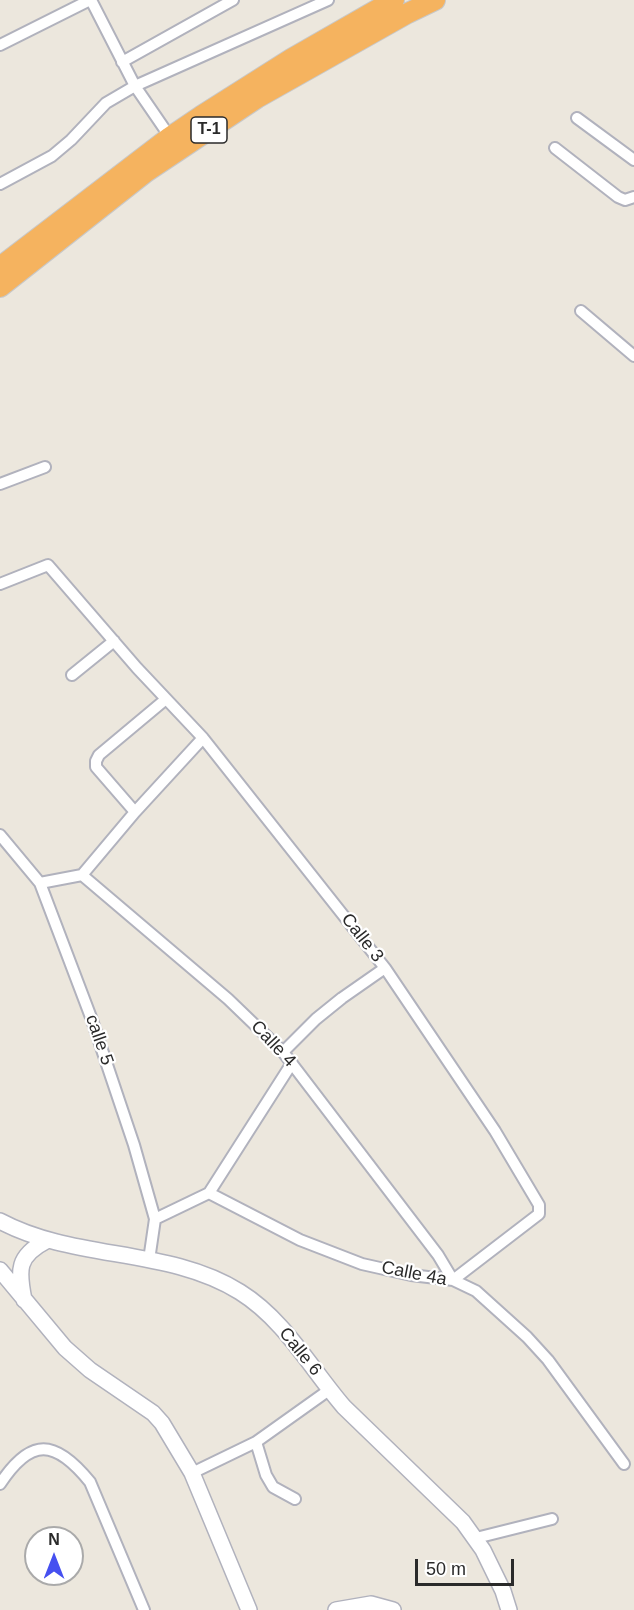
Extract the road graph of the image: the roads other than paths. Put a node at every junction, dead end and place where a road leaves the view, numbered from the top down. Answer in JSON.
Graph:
{"nodes":[{"id":1,"x":91,"y":0,"type":"edge"},
{"id":2,"x":233,"y":0,"type":"edge"},
{"id":3,"x":328,"y":0,"type":"edge"},
{"id":4,"x":394,"y":0,"type":"edge"},
{"id":5,"x":435,"y":0,"type":"edge"},
{"id":6,"x":0,"y":45,"type":"edge"},
{"id":7,"x":122,"y":62,"type":"junction"},
{"id":8,"x":135,"y":86,"type":"junction"},
{"id":9,"x":577,"y":118,"type":"dead end"},
{"id":10,"x":170,"y":137,"type":"junction"},
{"id":11,"x":555,"y":148,"type":"dead end"},
{"id":12,"x":634,"y":160,"type":"edge"},
{"id":13,"x":0,"y":184,"type":"edge"},
{"id":14,"x":634,"y":197,"type":"edge"},
{"id":15,"x":0,"y":267,"type":"edge"},
{"id":16,"x":0,"y":287,"type":"edge"},
{"id":17,"x":581,"y":311,"type":"dead end"},
{"id":18,"x":634,"y":356,"type":"edge"},
{"id":19,"x":45,"y":467,"type":"dead end"},
{"id":20,"x":0,"y":483,"type":"edge"},
{"id":21,"x":0,"y":584,"type":"edge"},
{"id":22,"x":114,"y":641,"type":"junction"},
{"id":23,"x":72,"y":675,"type":"dead end"},
{"id":24,"x":166,"y":699,"type":"junction"},
{"id":25,"x":203,"y":738,"type":"junction"},
{"id":26,"x":135,"y":812,"type":"junction"},
{"id":27,"x":0,"y":835,"type":"edge"},
{"id":28,"x":82,"y":875,"type":"junction"},
{"id":29,"x":40,"y":883,"type":"junction"},
{"id":30,"x":385,"y":968,"type":"junction"},
{"id":31,"x":283,"y":1052,"type":"junction"},
{"id":32,"x":292,"y":1063,"type":"junction"},
{"id":33,"x":209,"y":1193,"type":"junction"},
{"id":34,"x":155,"y":1219,"type":"junction"},
{"id":35,"x":0,"y":1221,"type":"edge"},
{"id":36,"x":46,"y":1240,"type":"junction"},
{"id":37,"x":149,"y":1260,"type":"junction"},
{"id":38,"x":1,"y":1276,"type":"edge"},
{"id":39,"x":453,"y":1280,"type":"junction"},
{"id":40,"x":24,"y":1301,"type":"junction"},
{"id":41,"x":329,"y":1390,"type":"junction"},
{"id":42,"x":256,"y":1442,"type":"junction"},
{"id":43,"x":624,"y":1464,"type":"dead end"},
{"id":44,"x":192,"y":1473,"type":"junction"},
{"id":45,"x":0,"y":1484,"type":"edge"},
{"id":46,"x":295,"y":1499,"type":"dead end"},
{"id":47,"x":552,"y":1519,"type":"dead end"},
{"id":48,"x":476,"y":1538,"type":"junction"},
{"id":49,"x":144,"y":1610,"type":"edge"},
{"id":50,"x":249,"y":1610,"type":"edge"},
{"id":51,"x":336,"y":1610,"type":"edge"},
{"id":52,"x":393,"y":1610,"type":"edge"},
{"id":53,"x":509,"y":1610,"type":"edge"}],
"edges":[{"from":1,"to":6,"type":"street"},
{"from":1,"to":7,"type":"street"},
{"from":2,"to":7,"type":"street"},
{"from":3,"to":8,"type":"street"},
{"from":4,"to":10,"type":"highway","number":"T-1"},
{"from":5,"to":16,"type":"highway","number":"T-1"},
{"from":7,"to":8,"type":"street"},
{"from":8,"to":10,"type":"street"},
{"from":8,"to":13,"type":"street"},
{"from":9,"to":12,"type":"street"},
{"from":10,"to":15,"type":"highway","number":"T-1"},
{"from":11,"to":14,"type":"street"},
{"from":17,"to":18,"type":"street"},
{"from":19,"to":20,"type":"street"},
{"from":21,"to":22,"type":"street","name":"Calle 3"},
{"from":22,"to":23,"type":"street"},
{"from":22,"to":24,"type":"street","name":"Calle 3"},
{"from":24,"to":25,"type":"street","name":"Calle 3"},
{"from":24,"to":26,"type":"street"},
{"from":25,"to":26,"type":"street"},
{"from":25,"to":30,"type":"street","name":"Calle 3"},
{"from":26,"to":28,"type":"street"},
{"from":27,"to":29,"type":"street","name":"calle 5"},
{"from":28,"to":29,"type":"street"},
{"from":28,"to":31,"type":"street","name":"Calle 4"},
{"from":29,"to":34,"type":"street","name":"calle 5"},
{"from":30,"to":31,"type":"street"},
{"from":30,"to":39,"type":"street","name":"Calle 3"},
{"from":31,"to":32,"type":"street","name":"Calle 4"},
{"from":32,"to":33,"type":"street"},
{"from":32,"to":39,"type":"street","name":"Calle 4"},
{"from":33,"to":34,"type":"street"},
{"from":33,"to":39,"type":"street","name":"Calle 4a"},
{"from":34,"to":37,"type":"street","name":"calle 5"},
{"from":35,"to":36,"type":"street","name":"Calle 6"},
{"from":36,"to":37,"type":"street","name":"Calle 6"},
{"from":36,"to":40,"type":"street"},
{"from":37,"to":41,"type":"street","name":"Calle 6"},
{"from":38,"to":40,"type":"street"},
{"from":39,"to":43,"type":"street","name":"Calle 4a"},
{"from":40,"to":44,"type":"street"},
{"from":41,"to":42,"type":"street"},
{"from":41,"to":48,"type":"street","name":"Calle 6"},
{"from":42,"to":44,"type":"street"},
{"from":42,"to":46,"type":"street"},
{"from":44,"to":50,"type":"street"},
{"from":45,"to":49,"type":"street"},
{"from":47,"to":48,"type":"street"},
{"from":48,"to":53,"type":"street","name":"Calle 6"},
{"from":51,"to":52,"type":"street"}]}
